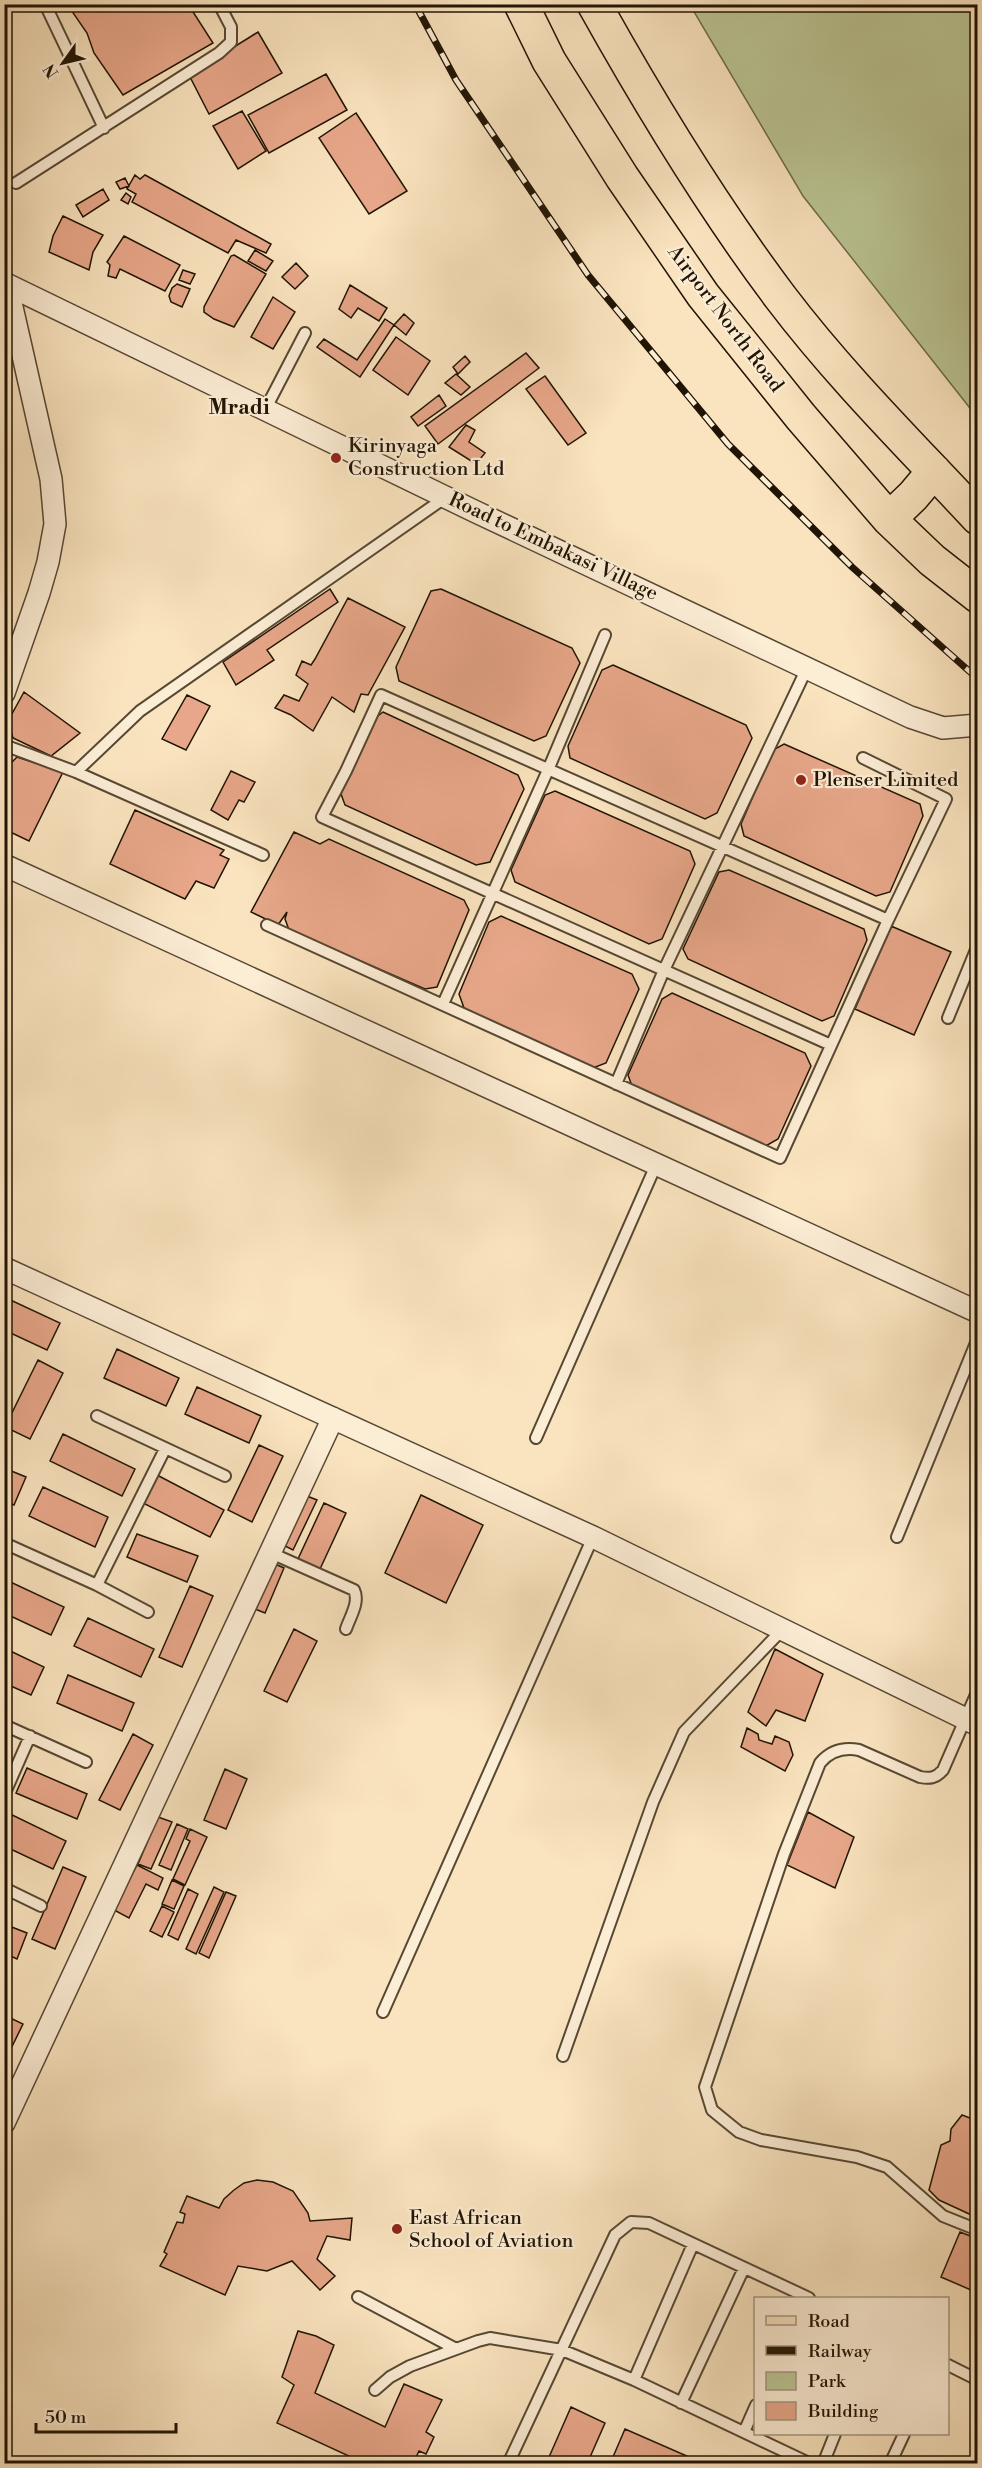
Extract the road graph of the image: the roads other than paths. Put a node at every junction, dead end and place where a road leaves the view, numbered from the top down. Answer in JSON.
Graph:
{"nodes":[{"id":1,"x":45,"y":4,"type":"edge"},
{"id":2,"x":219,"y":4,"type":"edge"},
{"id":3,"x":520,"y":4,"type":"edge"},
{"id":4,"x":594,"y":4,"type":"edge"},
{"id":5,"x":104,"y":128,"type":"junction"},
{"id":6,"x":15,"y":183,"type":"dead end"},
{"id":7,"x":6,"y":284,"type":"edge"},
{"id":8,"x":305,"y":333,"type":"dead end"},
{"id":9,"x":265,"y":410,"type":"junction"},
{"id":10,"x":934,"y":471,"type":"junction"},
{"id":11,"x":446,"y":497,"type":"junction"},
{"id":12,"x":978,"y":518,"type":"edge"},
{"id":13,"x":889,"y":519,"type":"junction"},
{"id":14,"x":978,"y":596,"type":"edge"},
{"id":15,"x":605,"y":635,"type":"dead end"},
{"id":16,"x":807,"y":668,"type":"junction"},
{"id":17,"x":4,"y":693,"type":"edge"},
{"id":18,"x":978,"y":725,"type":"edge"},
{"id":19,"x":4,"y":745,"type":"edge"},
{"id":20,"x":862,"y":758,"type":"dead end"},
{"id":21,"x":549,"y":770,"type":"junction"},
{"id":22,"x":76,"y":772,"type":"junction"},
{"id":23,"x":720,"y":847,"type":"junction"},
{"id":24,"x":263,"y":855,"type":"dead end"},
{"id":25,"x":4,"y":865,"type":"edge"},
{"id":26,"x":493,"y":894,"type":"junction"},
{"id":27,"x":888,"y":920,"type":"junction"},
{"id":28,"x":267,"y":925,"type":"dead end"},
{"id":29,"x":978,"y":945,"type":"edge"},
{"id":30,"x":664,"y":970,"type":"junction"},
{"id":31,"x":443,"y":1004,"type":"junction"},
{"id":32,"x":948,"y":1018,"type":"dead end"},
{"id":33,"x":831,"y":1045,"type":"junction"},
{"id":34,"x":616,"y":1084,"type":"junction"},
{"id":35,"x":656,"y":1165,"type":"junction"},
{"id":36,"x":4,"y":1268,"type":"edge"},
{"id":37,"x":978,"y":1312,"type":"edge"},
{"id":38,"x":978,"y":1338,"type":"edge"},
{"id":39,"x":97,"y":1416,"type":"dead end"},
{"id":40,"x":333,"y":1419,"type":"junction"},
{"id":41,"x":536,"y":1438,"type":"dead end"},
{"id":42,"x":165,"y":1449,"type":"junction"},
{"id":43,"x":225,"y":1476,"type":"dead end"},
{"id":44,"x":593,"y":1537,"type":"junction"},
{"id":45,"x":897,"y":1537,"type":"dead end"},
{"id":46,"x":4,"y":1542,"type":"edge"},
{"id":47,"x":271,"y":1553,"type":"junction"},
{"id":48,"x":98,"y":1585,"type":"junction"},
{"id":49,"x":148,"y":1612,"type":"dead end"},
{"id":50,"x":345,"y":1629,"type":"dead end"},
{"id":51,"x":782,"y":1630,"type":"junction"},
{"id":52,"x":978,"y":1690,"type":"edge"},
{"id":53,"x":971,"y":1722,"type":"edge"},
{"id":54,"x":4,"y":1725,"type":"edge"},
{"id":55,"x":30,"y":1736,"type":"junction"},
{"id":56,"x":86,"y":1762,"type":"dead end"},
{"id":57,"x":4,"y":1795,"type":"edge"},
{"id":58,"x":4,"y":1888,"type":"edge"},
{"id":59,"x":41,"y":1906,"type":"dead end"},
{"id":60,"x":383,"y":2012,"type":"dead end"},
{"id":61,"x":563,"y":2056,"type":"dead end"},
{"id":62,"x":4,"y":2122,"type":"edge"},
{"id":63,"x":978,"y":2230,"type":"edge"},
{"id":64,"x":693,"y":2244,"type":"junction"},
{"id":65,"x":744,"y":2268,"type":"junction"},
{"id":66,"x":358,"y":2297,"type":"dead end"},
{"id":67,"x":803,"y":2297,"type":"edge"},
{"id":68,"x":456,"y":2349,"type":"junction"},
{"id":69,"x":562,"y":2350,"type":"junction"},
{"id":70,"x":949,"y":2366,"type":"edge"},
{"id":71,"x":634,"y":2380,"type":"junction"},
{"id":72,"x":978,"y":2380,"type":"edge"},
{"id":73,"x":375,"y":2390,"type":"dead end"},
{"id":74,"x":681,"y":2403,"type":"junction"},
{"id":75,"x":754,"y":2410,"type":"edge"},
{"id":76,"x":744,"y":2432,"type":"junction"},
{"id":77,"x":834,"y":2435,"type":"edge"},
{"id":78,"x":903,"y":2435,"type":"edge"},
{"id":79,"x":508,"y":2463,"type":"edge"},
{"id":80,"x":811,"y":2463,"type":"edge"},
{"id":81,"x":823,"y":2463,"type":"edge"},
{"id":82,"x":890,"y":2463,"type":"edge"}],
"edges":[{"from":1,"to":5,"type":"lane"},
{"from":2,"to":5,"type":"lane"},
{"from":3,"to":13,"type":"main road","name":"Airport North Road"},
{"from":4,"to":10,"type":"main road"},
{"from":5,"to":6,"type":"lane"},
{"from":7,"to":9,"type":"street","name":"Road to Embakasi Village"},
{"from":7,"to":17,"type":"street"},
{"from":8,"to":9,"type":"lane"},
{"from":9,"to":11,"type":"street","name":"Road to Embakasi Village"},
{"from":10,"to":12,"type":"main road"},
{"from":10,"to":13,"type":"main road"},
{"from":11,"to":16,"type":"street","name":"Road to Embakasi Village"},
{"from":11,"to":22,"type":"lane"},
{"from":13,"to":14,"type":"main road","name":"Airport North Road"},
{"from":15,"to":21,"type":"lane"},
{"from":16,"to":18,"type":"street","name":"Road to Embakasi Village"},
{"from":16,"to":23,"type":"lane"},
{"from":19,"to":22,"type":"lane"},
{"from":20,"to":27,"type":"lane"},
{"from":21,"to":23,"type":"lane"},
{"from":21,"to":26,"type":"lane"},
{"from":21,"to":26,"type":"lane"},
{"from":22,"to":24,"type":"lane"},
{"from":23,"to":27,"type":"lane"},
{"from":23,"to":30,"type":"lane"},
{"from":25,"to":35,"type":"street"},
{"from":26,"to":30,"type":"lane"},
{"from":26,"to":31,"type":"lane"},
{"from":27,"to":33,"type":"lane"},
{"from":28,"to":31,"type":"lane"},
{"from":29,"to":32,"type":"lane"},
{"from":30,"to":33,"type":"lane"},
{"from":30,"to":34,"type":"lane"},
{"from":31,"to":34,"type":"lane"},
{"from":33,"to":34,"type":"lane"},
{"from":35,"to":37,"type":"street"},
{"from":35,"to":41,"type":"lane"},
{"from":36,"to":40,"type":"street"},
{"from":38,"to":45,"type":"lane"},
{"from":39,"to":42,"type":"lane"},
{"from":40,"to":44,"type":"street"},
{"from":40,"to":47,"type":"street"},
{"from":42,"to":43,"type":"lane"},
{"from":42,"to":48,"type":"lane"},
{"from":44,"to":51,"type":"street"},
{"from":44,"to":60,"type":"lane"},
{"from":46,"to":48,"type":"lane"},
{"from":47,"to":50,"type":"lane"},
{"from":47,"to":62,"type":"street"},
{"from":48,"to":49,"type":"lane"},
{"from":51,"to":53,"type":"street"},
{"from":51,"to":61,"type":"lane"},
{"from":52,"to":53,"type":"lane"},
{"from":53,"to":63,"type":"lane"},
{"from":54,"to":55,"type":"lane"},
{"from":55,"to":56,"type":"lane"},
{"from":55,"to":57,"type":"lane"},
{"from":58,"to":59,"type":"lane"},
{"from":64,"to":65,"type":"lane"},
{"from":64,"to":69,"type":"lane"},
{"from":64,"to":71,"type":"lane"},
{"from":65,"to":67,"type":"lane"},
{"from":65,"to":74,"type":"lane"},
{"from":66,"to":68,"type":"lane"},
{"from":68,"to":69,"type":"lane"},
{"from":68,"to":73,"type":"lane"},
{"from":69,"to":71,"type":"lane"},
{"from":69,"to":79,"type":"lane"},
{"from":70,"to":72,"type":"lane"},
{"from":71,"to":74,"type":"lane"},
{"from":74,"to":76,"type":"lane"},
{"from":75,"to":76,"type":"lane"},
{"from":76,"to":80,"type":"lane"},
{"from":77,"to":81,"type":"lane"},
{"from":78,"to":82,"type":"lane"}]}
